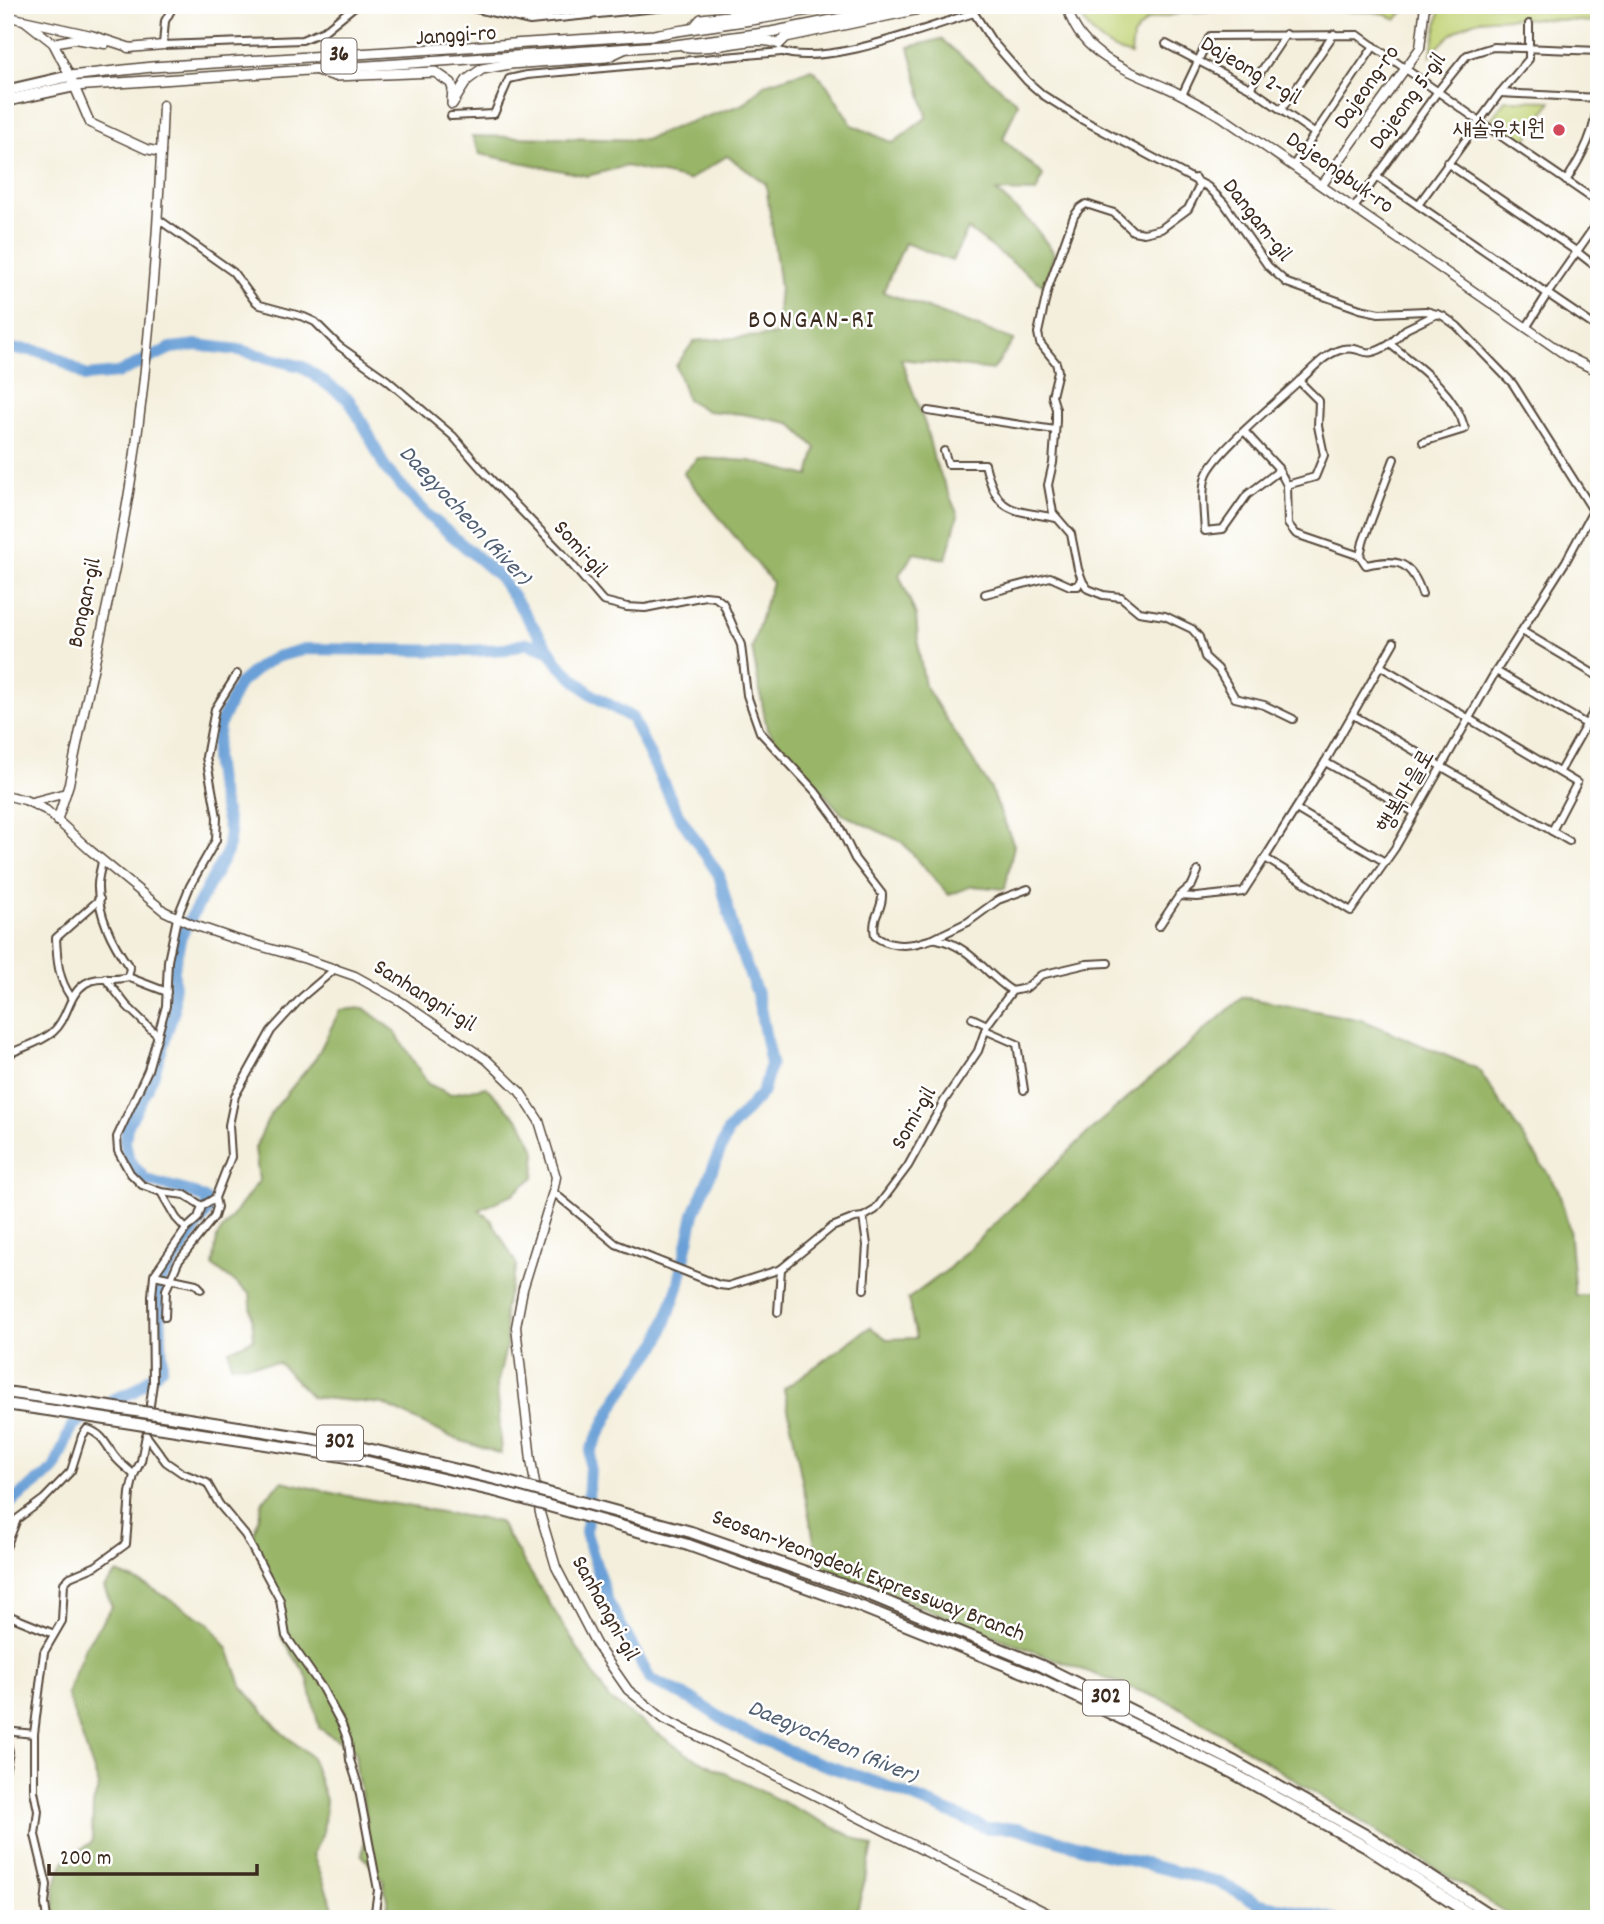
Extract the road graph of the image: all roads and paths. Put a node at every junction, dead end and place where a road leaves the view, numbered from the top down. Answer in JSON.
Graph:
{"nodes":[{"id":1,"x":174,"y":5,"type":"edge"},
{"id":2,"x":356,"y":5,"type":"edge"},
{"id":3,"x":459,"y":5,"type":"edge"},
{"id":4,"x":686,"y":5,"type":"edge"},
{"id":5,"x":770,"y":5,"type":"edge"},
{"id":6,"x":778,"y":5,"type":"edge"},
{"id":7,"x":797,"y":5,"type":"edge"},
{"id":8,"x":908,"y":5,"type":"edge"},
{"id":9,"x":922,"y":5,"type":"edge"},
{"id":10,"x":1067,"y":5,"type":"edge"},
{"id":11,"x":1425,"y":5,"type":"edge"},
{"id":12,"x":829,"y":6,"type":"edge"},
{"id":13,"x":974,"y":9,"type":"edge"},
{"id":14,"x":5,"y":16,"type":"edge"},
{"id":15,"x":24,"y":21,"type":"junction"},
{"id":16,"x":1529,"y":24,"type":"dead end"},
{"id":17,"x":694,"y":27,"type":"junction"},
{"id":18,"x":1286,"y":34,"type":"junction"},
{"id":19,"x":1334,"y":34,"type":"junction"},
{"id":20,"x":53,"y":43,"type":"junction"},
{"id":21,"x":1166,"y":44,"type":"dead end"},
{"id":22,"x":675,"y":45,"type":"junction"},
{"id":23,"x":163,"y":46,"type":"junction"},
{"id":24,"x":1374,"y":46,"type":"junction"},
{"id":25,"x":628,"y":47,"type":"junction"},
{"id":26,"x":131,"y":48,"type":"junction"},
{"id":27,"x":780,"y":48,"type":"junction"},
{"id":28,"x":1530,"y":48,"type":"junction"},
{"id":29,"x":1599,"y":51,"type":"edge"},
{"id":30,"x":1199,"y":59,"type":"junction"},
{"id":31,"x":312,"y":68,"type":"junction"},
{"id":32,"x":1405,"y":69,"type":"junction"},
{"id":33,"x":72,"y":81,"type":"junction"},
{"id":34,"x":1250,"y":88,"type":"junction"},
{"id":35,"x":5,"y":91,"type":"edge"},
{"id":36,"x":1438,"y":91,"type":"junction"},
{"id":37,"x":1500,"y":93,"type":"junction"},
{"id":38,"x":1182,"y":95,"type":"junction"},
{"id":39,"x":1598,"y":98,"type":"edge"},
{"id":40,"x":5,"y":101,"type":"edge"},
{"id":41,"x":163,"y":105,"type":"dead end"},
{"id":42,"x":1281,"y":110,"type":"junction"},
{"id":43,"x":451,"y":116,"type":"dead end"},
{"id":44,"x":1479,"y":121,"type":"junction"},
{"id":45,"x":1314,"y":133,"type":"junction"},
{"id":46,"x":161,"y":152,"type":"junction"},
{"id":47,"x":1447,"y":163,"type":"junction"},
{"id":48,"x":1293,"y":166,"type":"junction"},
{"id":49,"x":1377,"y":177,"type":"junction"},
{"id":50,"x":1195,"y":178,"type":"junction"},
{"id":51,"x":1566,"y":181,"type":"junction"},
{"id":52,"x":1322,"y":185,"type":"junction"},
{"id":53,"x":1599,"y":203,"type":"edge"},
{"id":54,"x":1418,"y":205,"type":"junction"},
{"id":55,"x":1354,"y":208,"type":"junction"},
{"id":56,"x":158,"y":219,"type":"junction"},
{"id":57,"x":1599,"y":220,"type":"edge"},
{"id":58,"x":1577,"y":251,"type":"junction"},
{"id":59,"x":1599,"y":270,"type":"edge"},
{"id":60,"x":1548,"y":293,"type":"junction"},
{"id":61,"x":1437,"y":314,"type":"junction"},
{"id":62,"x":1526,"y":328,"type":"junction"},
{"id":63,"x":1599,"y":329,"type":"edge"},
{"id":64,"x":1390,"y":344,"type":"junction"},
{"id":65,"x":1599,"y":372,"type":"edge"},
{"id":66,"x":1299,"y":381,"type":"junction"},
{"id":67,"x":929,"y":411,"type":"dead end"},
{"id":68,"x":1055,"y":430,"type":"junction"},
{"id":69,"x":1245,"y":432,"type":"junction"},
{"id":70,"x":1423,"y":442,"type":"dead end"},
{"id":71,"x":944,"y":451,"type":"dead end"},
{"id":72,"x":1394,"y":459,"type":"dead end"},
{"id":73,"x":1278,"y":468,"type":"junction"},
{"id":74,"x":1287,"y":485,"type":"junction"},
{"id":75,"x":1593,"y":511,"type":"junction"},
{"id":76,"x":1056,"y":518,"type":"junction"},
{"id":77,"x":1599,"y":520,"type":"edge"},
{"id":78,"x":1360,"y":556,"type":"junction"},
{"id":79,"x":1081,"y":578,"type":"junction"},
{"id":80,"x":985,"y":594,"type":"dead end"},
{"id":81,"x":1422,"y":594,"type":"dead end"},
{"id":82,"x":1522,"y":631,"type":"junction"},
{"id":83,"x":1394,"y":642,"type":"dead end"},
{"id":84,"x":1382,"y":667,"type":"junction"},
{"id":85,"x":1496,"y":671,"type":"junction"},
{"id":86,"x":237,"y":674,"type":"dead end"},
{"id":87,"x":1599,"y":677,"type":"edge"},
{"id":88,"x":1599,"y":702,"type":"edge"},
{"id":89,"x":1353,"y":715,"type":"junction"},
{"id":90,"x":1293,"y":719,"type":"dead end"},
{"id":91,"x":1469,"y":719,"type":"junction"},
{"id":92,"x":1586,"y":724,"type":"junction"},
{"id":93,"x":1325,"y":762,"type":"junction"},
{"id":94,"x":1441,"y":767,"type":"junction"},
{"id":95,"x":1560,"y":771,"type":"junction"},
{"id":96,"x":66,"y":793,"type":"junction"},
{"id":97,"x":5,"y":795,"type":"edge"},
{"id":98,"x":32,"y":803,"type":"junction"},
{"id":99,"x":1296,"y":809,"type":"junction"},
{"id":100,"x":1415,"y":813,"type":"junction"},
{"id":101,"x":57,"y":821,"type":"junction"},
{"id":102,"x":1552,"y":831,"type":"junction"},
{"id":103,"x":1569,"y":841,"type":"dead end"},
{"id":104,"x":1265,"y":858,"type":"junction"},
{"id":105,"x":102,"y":861,"type":"junction"},
{"id":106,"x":1385,"y":862,"type":"junction"},
{"id":107,"x":1198,"y":871,"type":"dead end"},
{"id":108,"x":1028,"y":890,"type":"dead end"},
{"id":109,"x":1179,"y":896,"type":"junction"},
{"id":110,"x":100,"y":899,"type":"junction"},
{"id":111,"x":180,"y":919,"type":"junction"},
{"id":112,"x":1159,"y":926,"type":"dead end"},
{"id":113,"x":935,"y":938,"type":"junction"},
{"id":114,"x":1108,"y":963,"type":"dead end"},
{"id":115,"x":336,"y":968,"type":"junction"},
{"id":116,"x":105,"y":977,"type":"junction"},
{"id":117,"x":128,"y":977,"type":"junction"},
{"id":118,"x":1012,"y":991,"type":"junction"},
{"id":119,"x":167,"y":992,"type":"junction"},
{"id":120,"x":71,"y":997,"type":"junction"},
{"id":121,"x":972,"y":1018,"type":"dead end"},
{"id":122,"x":986,"y":1028,"type":"junction"},
{"id":123,"x":158,"y":1037,"type":"junction"},
{"id":124,"x":5,"y":1056,"type":"edge"},
{"id":125,"x":1024,"y":1090,"type":"dead end"},
{"id":126,"x":161,"y":1192,"type":"junction"},
{"id":127,"x":553,"y":1192,"type":"junction"},
{"id":128,"x":215,"y":1198,"type":"junction"},
{"id":129,"x":202,"y":1206,"type":"junction"},
{"id":130,"x":863,"y":1217,"type":"junction"},
{"id":131,"x":186,"y":1229,"type":"junction"},
{"id":132,"x":781,"y":1269,"type":"junction"},
{"id":133,"x":154,"y":1275,"type":"junction"},
{"id":134,"x":170,"y":1279,"type":"junction"},
{"id":135,"x":201,"y":1289,"type":"dead end"},
{"id":136,"x":864,"y":1289,"type":"dead end"},
{"id":137,"x":778,"y":1312,"type":"dead end"},
{"id":138,"x":164,"y":1317,"type":"dead end"},
{"id":139,"x":5,"y":1392,"type":"edge"},
{"id":140,"x":5,"y":1404,"type":"edge"},
{"id":141,"x":146,"y":1436,"type":"junction"},
{"id":142,"x":134,"y":1475,"type":"junction"},
{"id":143,"x":5,"y":1550,"type":"edge"},
{"id":144,"x":5,"y":1614,"type":"edge"},
{"id":145,"x":54,"y":1634,"type":"junction"},
{"id":146,"x":5,"y":1731,"type":"edge"},
{"id":147,"x":34,"y":1734,"type":"junction"},
{"id":148,"x":5,"y":1772,"type":"edge"},
{"id":149,"x":47,"y":1919,"type":"edge"},
{"id":150,"x":374,"y":1919,"type":"edge"},
{"id":151,"x":1059,"y":1919,"type":"edge"},
{"id":152,"x":1477,"y":1919,"type":"edge"},
{"id":153,"x":1496,"y":1919,"type":"edge"}],
"edges":[{"from":1,"to":23,"type":"street"},
{"from":2,"to":23,"type":"street"},
{"from":3,"to":4,"type":"street"},
{"from":5,"to":17,"type":"main road"},
{"from":6,"to":7,"type":"main road"},
{"from":8,"to":22,"type":"main road","name":"Janggi-ro","number":"36"},
{"from":9,"to":27,"type":"main road"},
{"from":10,"to":38,"type":"main road","name":"Dajeongbuk-ro"},
{"from":11,"to":32,"type":"main road","name":"Dajeong-ro"},
{"from":12,"to":17,"type":"main road","name":"Janggi-ro","number":"36"},
{"from":13,"to":27,"type":"street"},
{"from":13,"to":50,"type":"street","name":"Dangam-gil"},
{"from":14,"to":15,"type":"main road"},
{"from":15,"to":20,"type":"main road"},
{"from":15,"to":26,"type":"main road"},
{"from":16,"to":28,"type":"street"},
{"from":17,"to":33,"type":"main road","name":"Janggi-ro","number":"36"},
{"from":18,"to":19,"type":"street"},
{"from":18,"to":30,"type":"street"},
{"from":18,"to":34,"type":"street"},
{"from":19,"to":24,"type":"street"},
{"from":19,"to":42,"type":"street"},
{"from":20,"to":26,"type":"main road"},
{"from":20,"to":33,"type":"main road"},
{"from":21,"to":30,"type":"street","name":"Dajeong 2-gil"},
{"from":22,"to":25,"type":"main road","name":"Janggi-ro","number":"36"},
{"from":22,"to":27,"type":"main road"},
{"from":23,"to":26,"type":"main road"},
{"from":24,"to":32,"type":"street"},
{"from":24,"to":45,"type":"street"},
{"from":25,"to":31,"type":"main road","name":"Janggi-ro","number":"36"},
{"from":25,"to":31,"type":"main road"},
{"from":27,"to":43,"type":"street"},
{"from":28,"to":29,"type":"street","name":"Dajeong 5-gil"},
{"from":28,"to":36,"type":"street","name":"Dajeong 5-gil"},
{"from":28,"to":37,"type":"street"},
{"from":30,"to":34,"type":"street","name":"Dajeong 2-gil"},
{"from":30,"to":38,"type":"street"},
{"from":31,"to":33,"type":"main road","name":"Janggi-ro","number":"36"},
{"from":32,"to":36,"type":"street"},
{"from":32,"to":52,"type":"main road","name":"Dajeong-ro"},
{"from":33,"to":35,"type":"highway","name":"Janggi-ro","number":"36"},
{"from":33,"to":40,"type":"highway","name":"Janggi-ro","number":"36"},
{"from":33,"to":46,"type":"main road"},
{"from":34,"to":42,"type":"street","name":"Dajeong 2-gil"},
{"from":36,"to":44,"type":"street"},
{"from":36,"to":49,"type":"street","name":"Dajeong 5-gil"},
{"from":37,"to":39,"type":"street"},
{"from":37,"to":44,"type":"street"},
{"from":38,"to":48,"type":"main road","name":"Dajeongbuk-ro"},
{"from":39,"to":51,"type":"street"},
{"from":41,"to":46,"type":"main road"},
{"from":42,"to":45,"type":"street","name":"Dajeong 2-gil"},
{"from":44,"to":47,"type":"street"},
{"from":44,"to":51,"type":"street"},
{"from":45,"to":48,"type":"street"},
{"from":46,"to":56,"type":"main road"},
{"from":47,"to":54,"type":"street"},
{"from":47,"to":58,"type":"street"},
{"from":48,"to":52,"type":"main road","name":"Dajeongbuk-ro"},
{"from":49,"to":54,"type":"street","name":"Dajeong 5-gil"},
{"from":49,"to":55,"type":"street","name":"Dajeong 5-gil"},
{"from":50,"to":61,"type":"street","name":"Dangam-gil"},
{"from":50,"to":68,"type":"street"},
{"from":51,"to":53,"type":"street"},
{"from":52,"to":55,"type":"main road","name":"Dajeongbuk-ro"},
{"from":54,"to":60,"type":"street","name":"Dajeong 5-gil"},
{"from":55,"to":62,"type":"main road","name":"Dajeongbuk-ro"},
{"from":56,"to":96,"type":"main road","name":"Bongan-gil"},
{"from":56,"to":113,"type":"street","name":"Somi-gil"},
{"from":57,"to":58,"type":"street"},
{"from":58,"to":59,"type":"street"},
{"from":58,"to":60,"type":"street"},
{"from":60,"to":62,"type":"street"},
{"from":60,"to":63,"type":"street","name":"Dajeong 5-gil"},
{"from":61,"to":64,"type":"street"},
{"from":61,"to":75,"type":"street"},
{"from":62,"to":65,"type":"main road","name":"Dajeongbuk-ro"},
{"from":64,"to":66,"type":"street"},
{"from":64,"to":70,"type":"street"},
{"from":66,"to":69,"type":"street"},
{"from":66,"to":74,"type":"street"},
{"from":67,"to":68,"type":"street"},
{"from":68,"to":76,"type":"street"},
{"from":69,"to":73,"type":"street"},
{"from":69,"to":73,"type":"street"},
{"from":71,"to":76,"type":"street"},
{"from":72,"to":78,"type":"street"},
{"from":73,"to":74,"type":"street"},
{"from":74,"to":78,"type":"street"},
{"from":75,"to":77,"type":"street"},
{"from":75,"to":82,"type":"street","name":"행복마을로"},
{"from":76,"to":79,"type":"street"},
{"from":78,"to":81,"type":"street"},
{"from":79,"to":80,"type":"street"},
{"from":79,"to":90,"type":"street"},
{"from":82,"to":85,"type":"street","name":"행복마을로"},
{"from":82,"to":87,"type":"street"},
{"from":83,"to":84,"type":"street"},
{"from":84,"to":89,"type":"street"},
{"from":84,"to":91,"type":"street"},
{"from":85,"to":91,"type":"street","name":"행복마을로"},
{"from":85,"to":92,"type":"street"},
{"from":86,"to":111,"type":"street"},
{"from":88,"to":92,"type":"street"},
{"from":89,"to":93,"type":"street"},
{"from":89,"to":94,"type":"street"},
{"from":91,"to":94,"type":"street","name":"행복마을로"},
{"from":91,"to":95,"type":"street"},
{"from":92,"to":95,"type":"street"},
{"from":93,"to":99,"type":"street"},
{"from":93,"to":100,"type":"street"},
{"from":94,"to":100,"type":"street","name":"행복마을로"},
{"from":94,"to":102,"type":"street"},
{"from":95,"to":102,"type":"street"},
{"from":96,"to":98,"type":"main road"},
{"from":96,"to":101,"type":"main road","name":"Bongan-gil"},
{"from":97,"to":98,"type":"main road"},
{"from":98,"to":101,"type":"main road"},
{"from":99,"to":104,"type":"street"},
{"from":99,"to":106,"type":"street"},
{"from":100,"to":106,"type":"street","name":"행복마을로"},
{"from":101,"to":105,"type":"main road"},
{"from":102,"to":103,"type":"street"},
{"from":104,"to":106,"type":"street","name":"행복마을로"},
{"from":104,"to":109,"type":"street"},
{"from":105,"to":110,"type":"street"},
{"from":105,"to":111,"type":"main road"},
{"from":107,"to":109,"type":"street"},
{"from":108,"to":113,"type":"street","name":"Somi-gil"},
{"from":109,"to":112,"type":"street"},
{"from":110,"to":117,"type":"street"},
{"from":110,"to":120,"type":"street"},
{"from":111,"to":115,"type":"main road","name":"Sanhangni-gil"},
{"from":111,"to":119,"type":"street"},
{"from":113,"to":118,"type":"street"},
{"from":114,"to":118,"type":"street","name":"Somi-gil"},
{"from":115,"to":127,"type":"main road","name":"Sanhangni-gil"},
{"from":115,"to":128,"type":"street"},
{"from":116,"to":117,"type":"street"},
{"from":116,"to":120,"type":"street"},
{"from":116,"to":123,"type":"street"},
{"from":117,"to":119,"type":"street"},
{"from":118,"to":122,"type":"street","name":"Somi-gil"},
{"from":119,"to":123,"type":"street"},
{"from":120,"to":124,"type":"street"},
{"from":121,"to":122,"type":"street"},
{"from":122,"to":125,"type":"street"},
{"from":122,"to":130,"type":"street","name":"Somi-gil"},
{"from":123,"to":126,"type":"street"},
{"from":126,"to":129,"type":"street"},
{"from":126,"to":131,"type":"street"},
{"from":127,"to":132,"type":"street","name":"Somi-gil"},
{"from":127,"to":151,"type":"main road","name":"Sanhangni-gil"},
{"from":128,"to":129,"type":"street"},
{"from":128,"to":134,"type":"street"},
{"from":129,"to":131,"type":"street"},
{"from":130,"to":132,"type":"street","name":"Somi-gil"},
{"from":130,"to":136,"type":"street"},
{"from":131,"to":133,"type":"street"},
{"from":132,"to":137,"type":"street"},
{"from":133,"to":134,"type":"street"},
{"from":133,"to":141,"type":"street"},
{"from":134,"to":135,"type":"street"},
{"from":134,"to":138,"type":"street"},
{"from":139,"to":153,"type":"highway","name":"Seosan-Yeongdeok Expressway Branch","number":"302","bridge":true},
{"from":140,"to":152,"type":"highway","name":"Seosan-Yeongdeok Expressway Branch","number":"302","bridge":true},
{"from":141,"to":142,"type":"street"},
{"from":141,"to":150,"type":"street"},
{"from":142,"to":143,"type":"street"},
{"from":142,"to":145,"type":"street"},
{"from":144,"to":145,"type":"street"},
{"from":145,"to":147,"type":"street"},
{"from":146,"to":147,"type":"street"},
{"from":146,"to":148,"type":"street"},
{"from":147,"to":149,"type":"street"}]}
